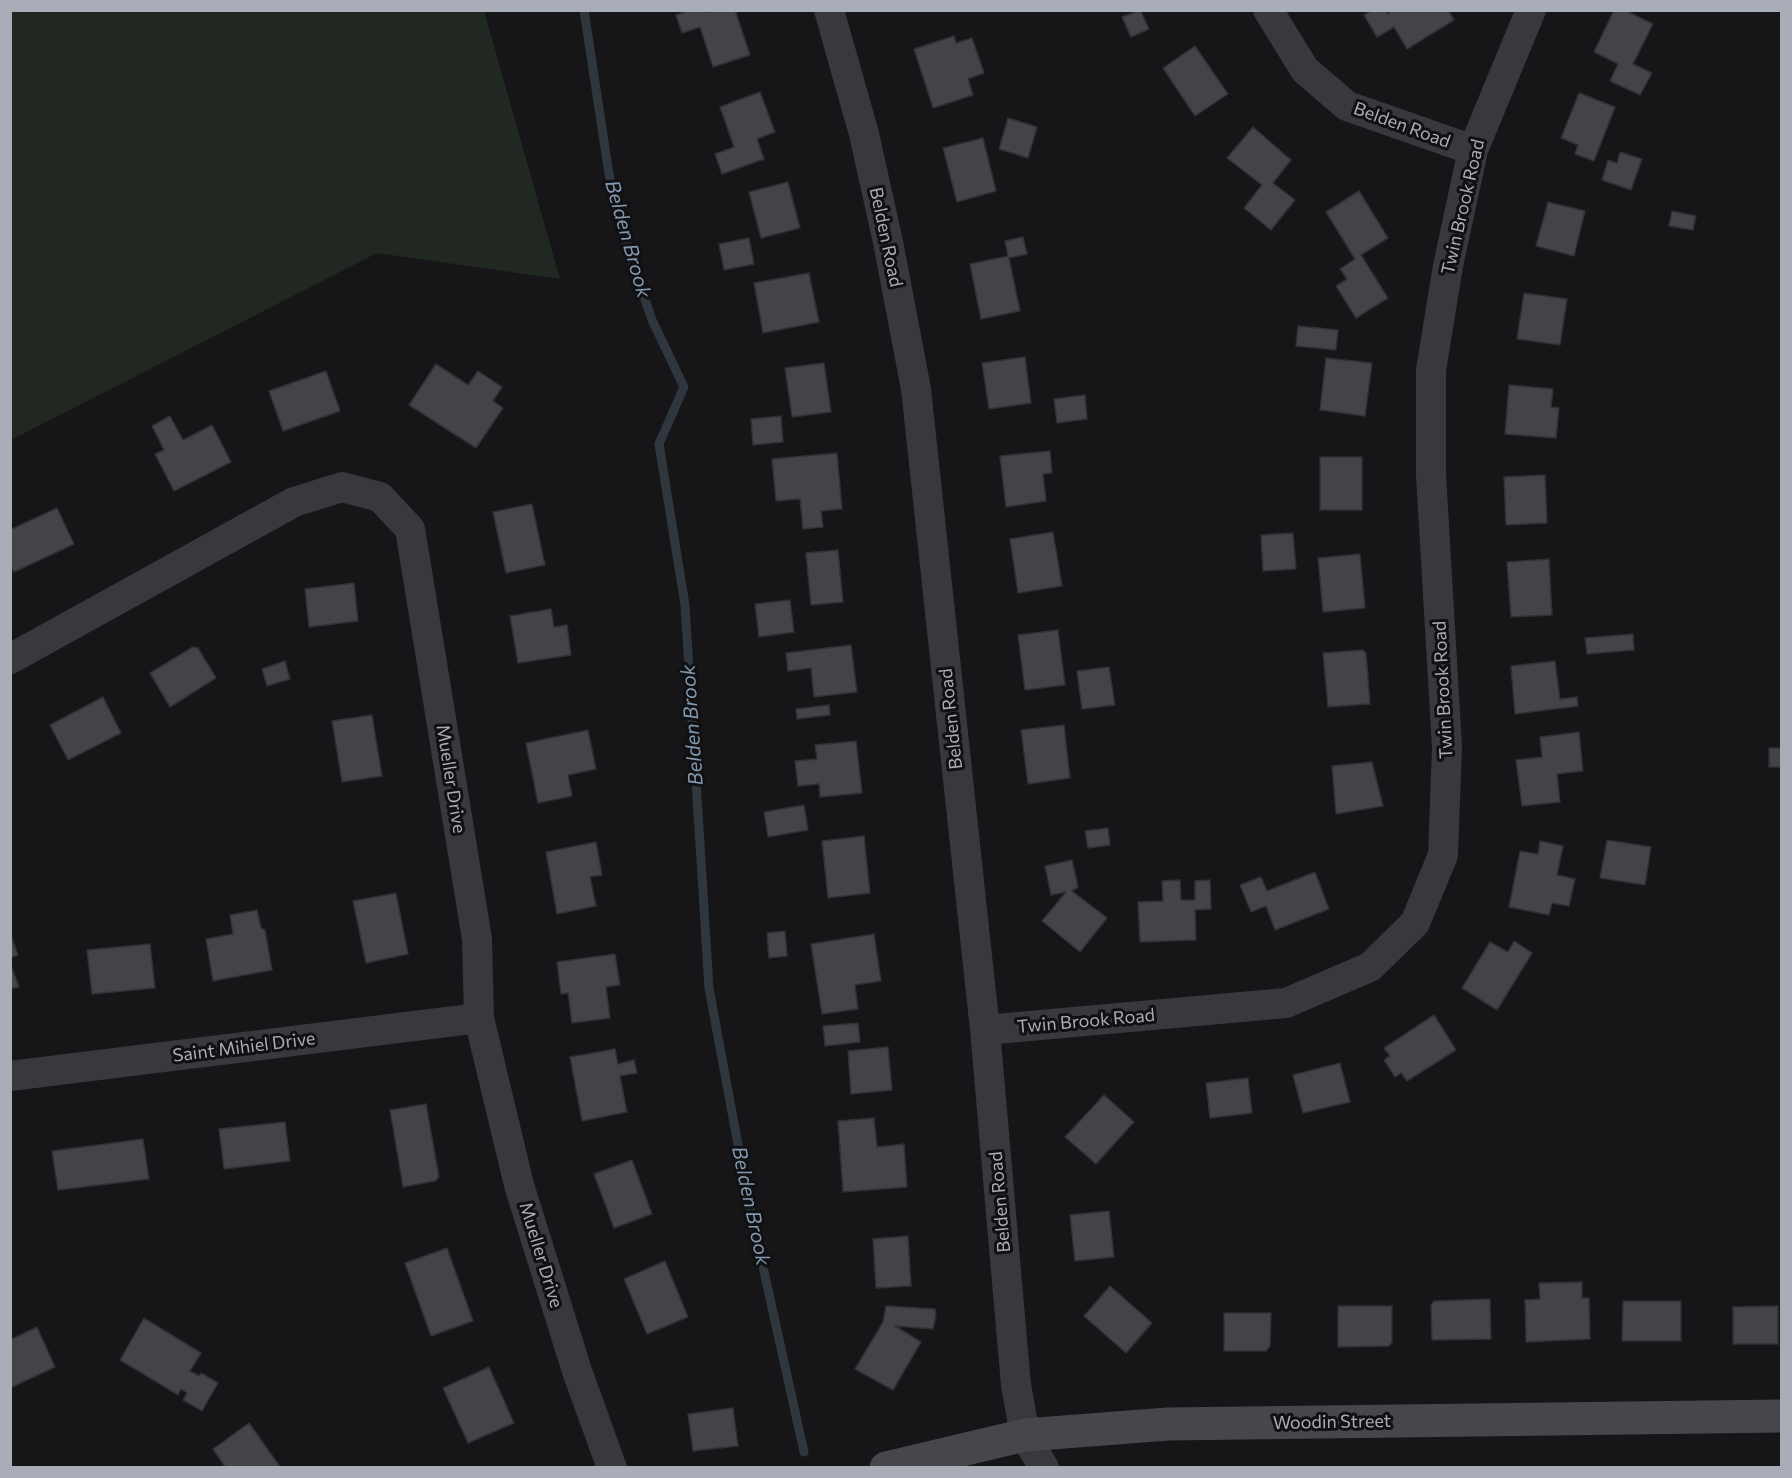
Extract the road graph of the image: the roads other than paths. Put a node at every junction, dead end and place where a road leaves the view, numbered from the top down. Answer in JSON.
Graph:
{"nodes":[{"id":1,"x":829,"y":10,"type":"edge"},
{"id":2,"x":1268,"y":10,"type":"edge"},
{"id":3,"x":1531,"y":10,"type":"edge"},
{"id":4,"x":1473,"y":150,"type":"junction"},
{"id":5,"x":10,"y":659,"type":"edge"},
{"id":6,"x":479,"y":1018,"type":"junction"},
{"id":7,"x":985,"y":1030,"type":"junction"},
{"id":8,"x":10,"y":1076,"type":"edge"},
{"id":9,"x":1782,"y":1416,"type":"edge"},
{"id":10,"x":1024,"y":1435,"type":"junction"},
{"id":11,"x":612,"y":1467,"type":"edge"},
{"id":12,"x":886,"y":1467,"type":"edge"},
{"id":13,"x":1044,"y":1467,"type":"edge"}],
"edges":[{"from":1,"to":7,"type":"street","name":"Belden Road"},
{"from":2,"to":4,"type":"street","name":"Belden Road"},
{"from":3,"to":4,"type":"street","name":"Twin Brook Road"},
{"from":4,"to":7,"type":"street","name":"Twin Brook Road"},
{"from":5,"to":6,"type":"street","name":"Mueller Drive"},
{"from":6,"to":8,"type":"street","name":"Saint Mihiel Drive"},
{"from":6,"to":11,"type":"street","name":"Mueller Drive"},
{"from":7,"to":10,"type":"street","name":"Belden Road"},
{"from":9,"to":10,"type":"main road","name":"Woodin Street"},
{"from":10,"to":12,"type":"main road","name":"Woodin Street"},
{"from":10,"to":13,"type":"street"}]}
